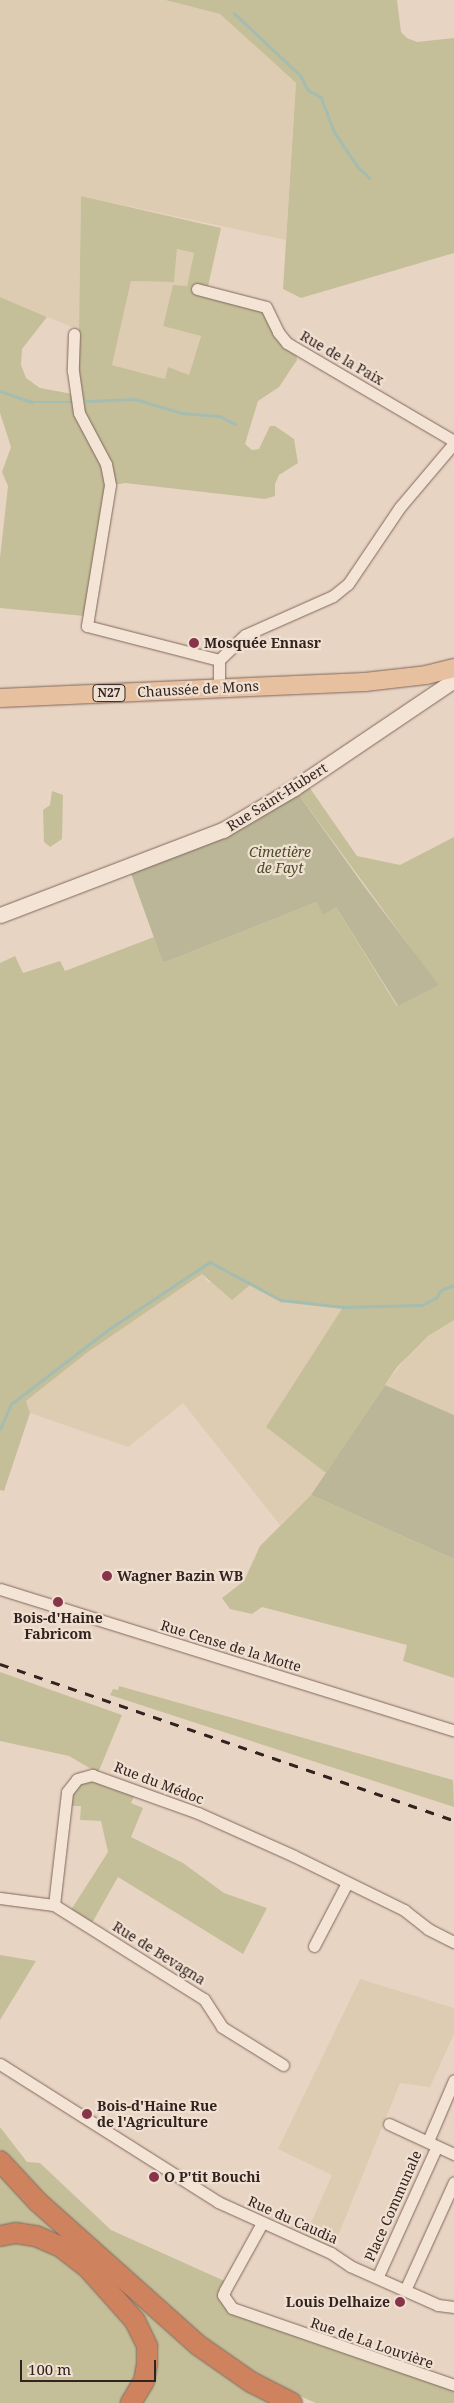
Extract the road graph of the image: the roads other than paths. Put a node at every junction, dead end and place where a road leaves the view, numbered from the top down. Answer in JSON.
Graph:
{"nodes":[{"id":1,"x":197,"y":289,"type":"dead end"},
{"id":2,"x":74,"y":334,"type":"dead end"},
{"id":3,"x":454,"y":442,"type":"edge"},
{"id":4,"x":219,"y":660,"type":"junction"},
{"id":5,"x":449,"y":674,"type":"edge"},
{"id":6,"x":395,"y":680,"type":"junction"},
{"id":7,"x":219,"y":688,"type":"junction"},
{"id":8,"x":424,"y":696,"type":"junction"},
{"id":9,"x":0,"y":698,"type":"edge"},
{"id":10,"x":0,"y":915,"type":"edge"},
{"id":11,"x":0,"y":1589,"type":"edge"},
{"id":12,"x":454,"y":1730,"type":"edge"},
{"id":13,"x":347,"y":1883,"type":"junction"},
{"id":14,"x":0,"y":1898,"type":"edge"},
{"id":15,"x":54,"y":1905,"type":"junction"},
{"id":16,"x":454,"y":1942,"type":"edge"},
{"id":17,"x":314,"y":1946,"type":"dead end"},
{"id":18,"x":0,"y":2064,"type":"edge"},
{"id":19,"x":283,"y":2065,"type":"dead end"},
{"id":20,"x":454,"y":2080,"type":"edge"},
{"id":21,"x":389,"y":2124,"type":"dead end"},
{"id":22,"x":432,"y":2145,"type":"junction"},
{"id":23,"x":454,"y":2154,"type":"edge"},
{"id":24,"x":0,"y":2162,"type":"edge"},
{"id":25,"x":454,"y":2182,"type":"edge"},
{"id":26,"x":262,"y":2222,"type":"junction"},
{"id":27,"x":0,"y":2236,"type":"edge"},
{"id":28,"x":378,"y":2276,"type":"junction"},
{"id":29,"x":406,"y":2288,"type":"junction"},
{"id":30,"x":454,"y":2307,"type":"edge"},
{"id":31,"x":454,"y":2385,"type":"edge"},
{"id":32,"x":131,"y":2403,"type":"edge"},
{"id":33,"x":292,"y":2403,"type":"edge"}],
"edges":[{"from":1,"to":3,"type":"street","name":"Rue de la Paix"},
{"from":2,"to":4,"type":"street"},
{"from":3,"to":4,"type":"street"},
{"from":4,"to":7,"type":"street"},
{"from":5,"to":6,"type":"main road","number":"N27"},
{"from":5,"to":8,"type":"street","name":"Rue Saint-Hubert"},
{"from":6,"to":7,"type":"main road","name":"Chaussée de Mons","number":"N27"},
{"from":6,"to":8,"type":"street"},
{"from":7,"to":9,"type":"main road","name":"Chaussée de Mons","number":"N27"},
{"from":8,"to":10,"type":"street","name":"Rue Saint-Hubert"},
{"from":11,"to":12,"type":"street","name":"Rue Cense de la Motte"},
{"from":13,"to":15,"type":"street","name":"Rue du Médoc"},
{"from":13,"to":16,"type":"street","name":"Rue du Médoc"},
{"from":13,"to":17,"type":"street"},
{"from":14,"to":15,"type":"street","name":"Rue de Bevagna"},
{"from":15,"to":19,"type":"street","name":"Rue de Bevagna"},
{"from":18,"to":26,"type":"street","name":"Rue du Caudia"},
{"from":20,"to":22,"type":"street"},
{"from":21,"to":22,"type":"street","name":"Place Communale"},
{"from":22,"to":23,"type":"street","name":"Place Communale"},
{"from":22,"to":28,"type":"street","name":"Place Communale"},
{"from":24,"to":33,"type":"highway"},
{"from":25,"to":29,"type":"street"},
{"from":26,"to":28,"type":"street","name":"Rue du Caudia"},
{"from":26,"to":31,"type":"street","name":"Rue de La Louvière"},
{"from":27,"to":32,"type":"highway"},
{"from":28,"to":29,"type":"street","name":"Rue du Caudia"},
{"from":29,"to":30,"type":"street","name":"Rue du Caudia"}]}
